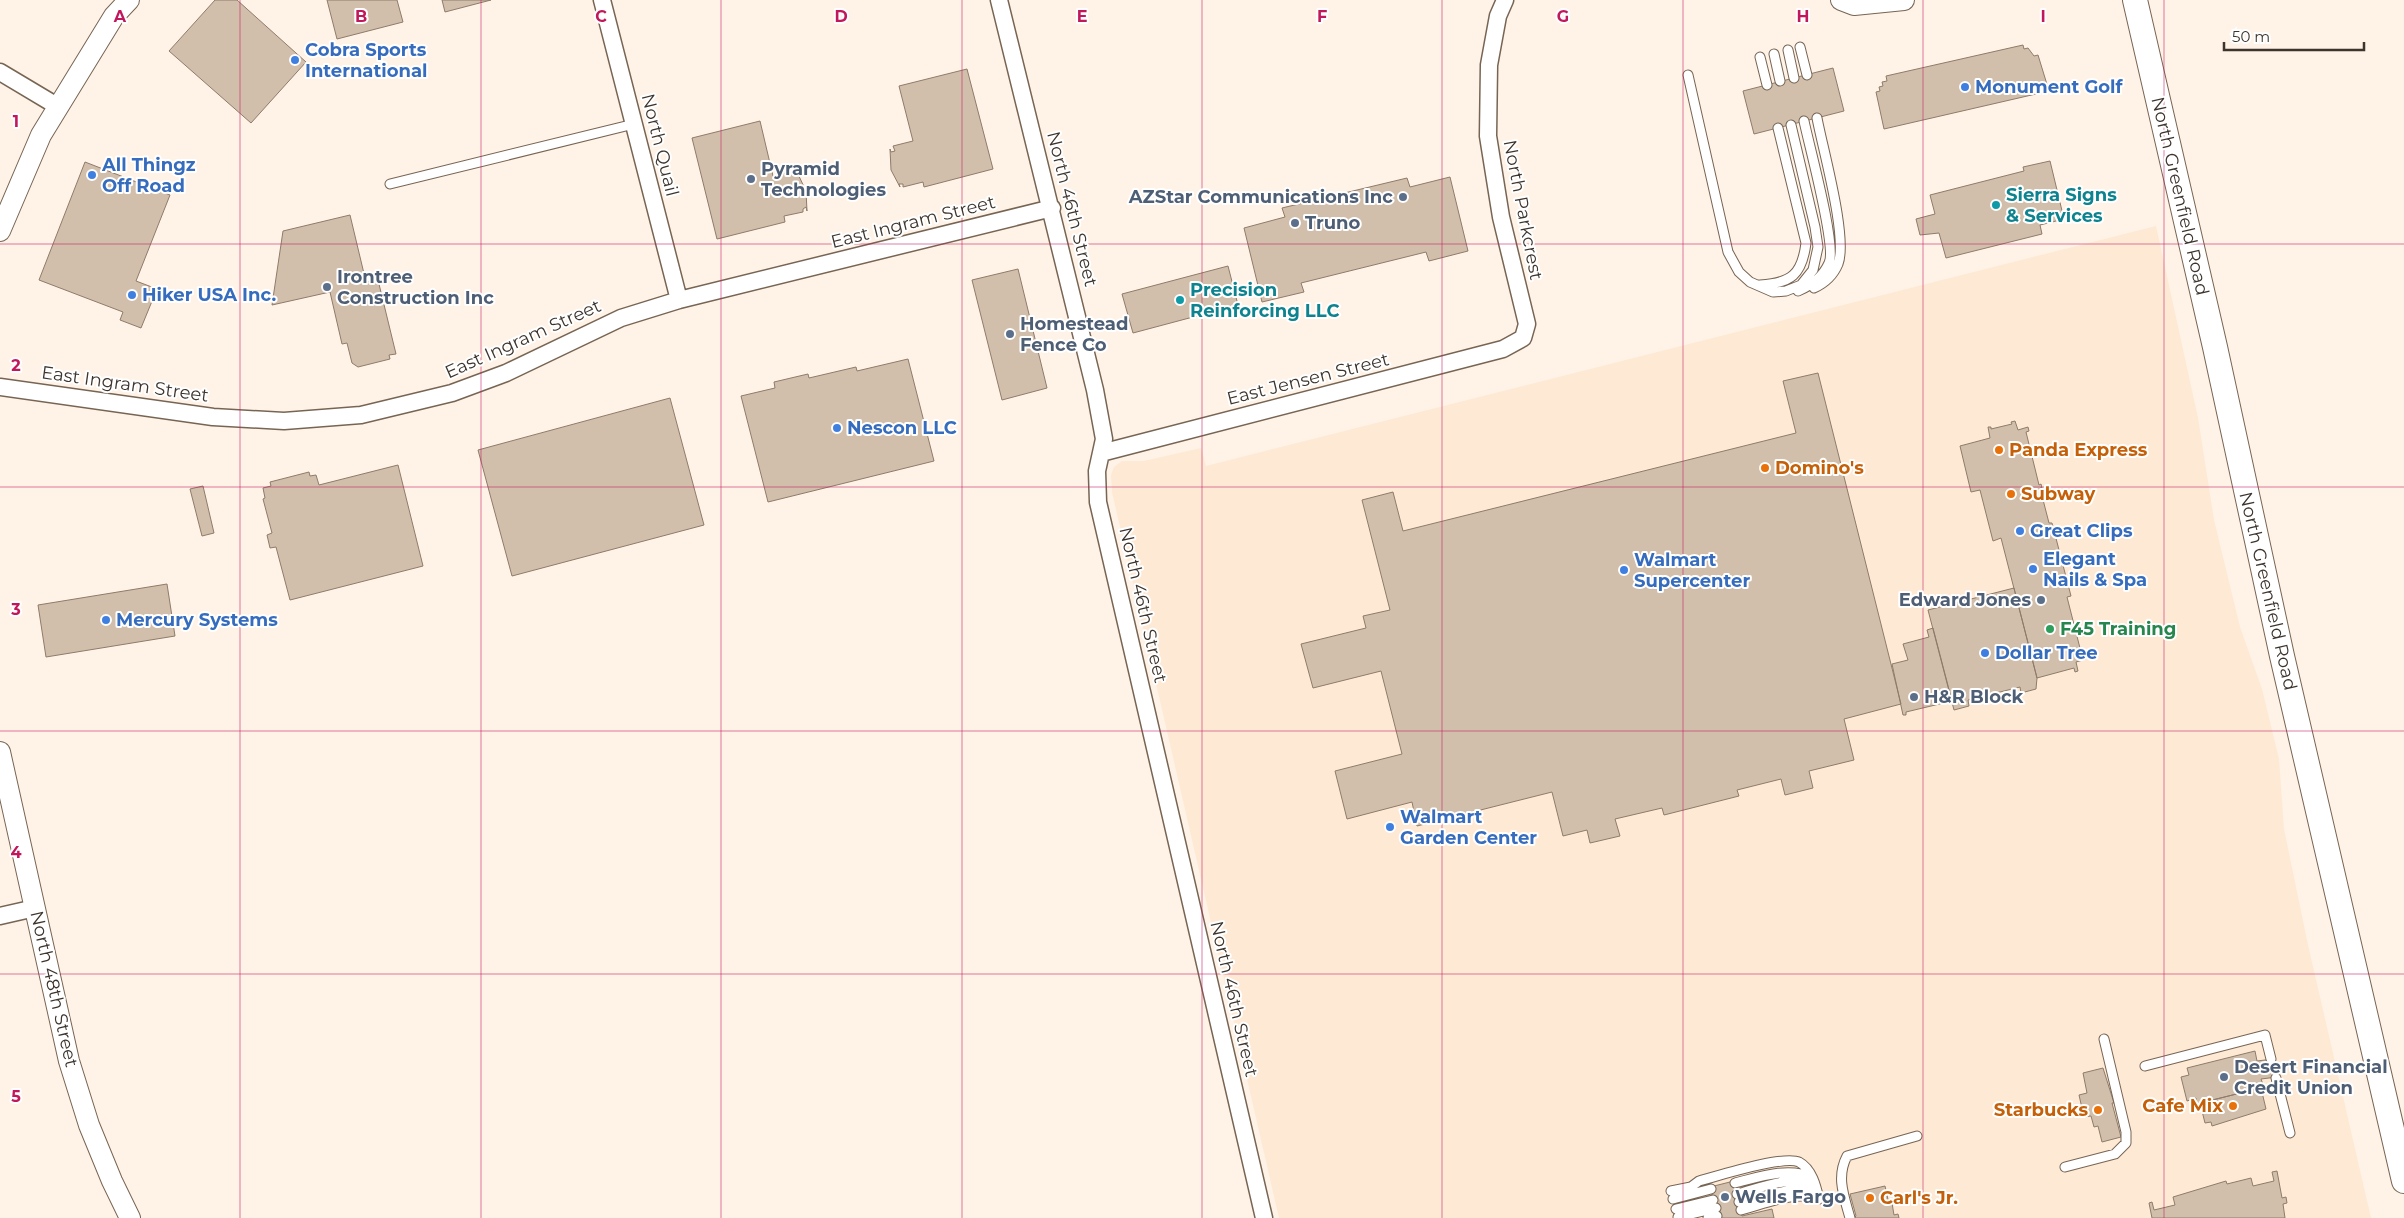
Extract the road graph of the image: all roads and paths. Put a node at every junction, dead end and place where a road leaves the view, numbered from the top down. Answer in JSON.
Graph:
{"nodes":[{"id":1,"x":128,"y":0,"type":"edge"},
{"id":2,"x":602,"y":0,"type":"edge"},
{"id":3,"x":1000,"y":0,"type":"edge"},
{"id":4,"x":1505,"y":0,"type":"edge"},
{"id":5,"x":1841,"y":0,"type":"edge"},
{"id":6,"x":1904,"y":0,"type":"edge"},
{"id":7,"x":2134,"y":0,"type":"edge"},
{"id":8,"x":1800,"y":47,"type":"dead end"},
{"id":9,"x":1788,"y":50,"type":"dead end"},
{"id":10,"x":1774,"y":54,"type":"dead end"},
{"id":11,"x":1760,"y":57,"type":"dead end"},
{"id":12,"x":0,"y":72,"type":"edge"},
{"id":13,"x":1688,"y":75,"type":"dead end"},
{"id":14,"x":1807,"y":75,"type":"dead end"},
{"id":15,"x":1794,"y":78,"type":"dead end"},
{"id":16,"x":1780,"y":81,"type":"dead end"},
{"id":17,"x":1767,"y":85,"type":"dead end"},
{"id":18,"x":57,"y":106,"type":"junction"},
{"id":19,"x":1817,"y":118,"type":"dead end"},
{"id":20,"x":1804,"y":122,"type":"dead end"},
{"id":21,"x":634,"y":124,"type":"junction"},
{"id":22,"x":1790,"y":125,"type":"dead end"},
{"id":23,"x":1778,"y":128,"type":"dead end"},
{"id":24,"x":390,"y":184,"type":"dead end"},
{"id":25,"x":1052,"y":208,"type":"junction"},
{"id":26,"x":0,"y":230,"type":"edge"},
{"id":27,"x":1760,"y":285,"type":"junction"},
{"id":28,"x":1786,"y":291,"type":"junction"},
{"id":29,"x":1799,"y":291,"type":"junction"},
{"id":30,"x":679,"y":300,"type":"junction"},
{"id":31,"x":1523,"y":338,"type":"joint"},
{"id":32,"x":0,"y":387,"type":"edge"},
{"id":33,"x":1101,"y":453,"type":"junction"},
{"id":34,"x":0,"y":752,"type":"edge"},
{"id":35,"x":35,"y":908,"type":"junction"},
{"id":36,"x":0,"y":916,"type":"edge"},
{"id":37,"x":2104,"y":1040,"type":"dead end"},
{"id":38,"x":2271,"y":1059,"type":"dead end"},
{"id":39,"x":2145,"y":1066,"type":"dead end"},
{"id":40,"x":2276,"y":1078,"type":"dead end"},
{"id":41,"x":2290,"y":1133,"type":"dead end"},
{"id":42,"x":1917,"y":1136,"type":"dead end"},
{"id":43,"x":2065,"y":1167,"type":"dead end"},
{"id":44,"x":2404,"y":1181,"type":"edge"},
{"id":45,"x":1735,"y":1183,"type":"dead end"},
{"id":46,"x":1816,"y":1188,"type":"junction"},
{"id":47,"x":1711,"y":1189,"type":"dead end"},
{"id":48,"x":1677,"y":1213,"type":"edge"},
{"id":49,"x":130,"y":1218,"type":"edge"},
{"id":50,"x":1264,"y":1218,"type":"edge"},
{"id":51,"x":1708,"y":1218,"type":"edge"},
{"id":52,"x":1850,"y":1218,"type":"edge"}],
"edges":[{"from":1,"to":18,"type":"street"},
{"from":2,"to":21,"type":"street","name":"North Quail"},
{"from":3,"to":25,"type":"street","name":"North 46th Street"},
{"from":4,"to":31,"type":"street","name":"North Parkcrest"},
{"from":5,"to":6,"type":"street"},
{"from":7,"to":44,"type":"main road","name":"North Greenfield Road"},
{"from":8,"to":14,"type":"lane"},
{"from":9,"to":15,"type":"lane"},
{"from":10,"to":16,"type":"lane"},
{"from":11,"to":17,"type":"lane"},
{"from":12,"to":18,"type":"street"},
{"from":13,"to":27,"type":"lane"},
{"from":18,"to":26,"type":"street"},
{"from":19,"to":29,"type":"lane"},
{"from":20,"to":29,"type":"lane"},
{"from":21,"to":24,"type":"lane"},
{"from":21,"to":30,"type":"street","name":"North Quail"},
{"from":22,"to":28,"type":"lane"},
{"from":23,"to":27,"type":"lane"},
{"from":25,"to":30,"type":"street","name":"East Ingram Street"},
{"from":25,"to":33,"type":"street","name":"North 46th Street"},
{"from":27,"to":28,"type":"lane"},
{"from":28,"to":29,"type":"lane"},
{"from":30,"to":32,"type":"street","name":"East Ingram Street"},
{"from":31,"to":33,"type":"street","name":"East Jensen Street"},
{"from":33,"to":50,"type":"street","name":"North 46th Street"},
{"from":34,"to":35,"type":"street","name":"North 48th Street"},
{"from":35,"to":36,"type":"street"},
{"from":35,"to":49,"type":"street","name":"North 48th Street"},
{"from":37,"to":43,"type":"lane"},
{"from":38,"to":39,"type":"lane"},
{"from":40,"to":41,"type":"lane"},
{"from":42,"to":52,"type":"lane"},
{"from":45,"to":46,"type":"lane"},
{"from":46,"to":46,"type":"lane"},
{"from":46,"to":47,"type":"lane"},
{"from":48,"to":51,"type":"lane"}]}
